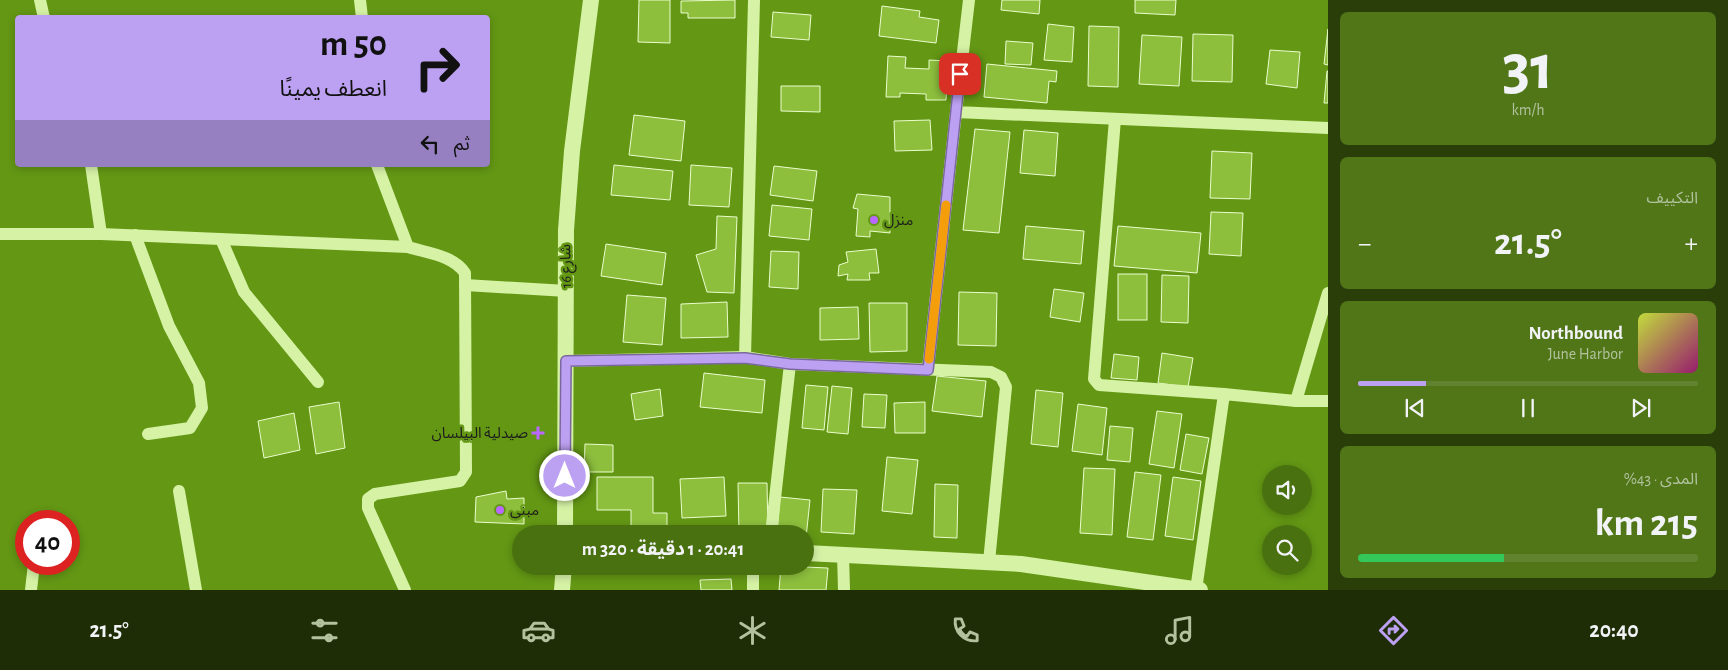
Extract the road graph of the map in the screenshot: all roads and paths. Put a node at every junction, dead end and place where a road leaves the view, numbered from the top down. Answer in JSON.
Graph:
{"nodes":[{"id":1,"x":40,"y":0,"type":"edge"},
{"id":2,"x":360,"y":0,"type":"edge"},
{"id":3,"x":590,"y":0,"type":"edge"},
{"id":4,"x":754,"y":0,"type":"edge"},
{"id":5,"x":969,"y":0,"type":"edge"},
{"id":6,"x":43,"y":15,"type":"edge"},
{"id":7,"x":362,"y":15,"type":"edge"},
{"id":8,"x":956,"y":112,"type":"junction"},
{"id":9,"x":1115,"y":119,"type":"junction"},
{"id":10,"x":1328,"y":128,"type":"edge"},
{"id":11,"x":91,"y":167,"type":"edge"},
{"id":12,"x":378,"y":167,"type":"edge"},
{"id":13,"x":0,"y":234,"type":"edge"},
{"id":14,"x":101,"y":234,"type":"junction"},
{"id":15,"x":135,"y":235,"type":"junction"},
{"id":16,"x":221,"y":239,"type":"junction"},
{"id":17,"x":408,"y":247,"type":"junction"},
{"id":18,"x":465,"y":285,"type":"junction"},
{"id":19,"x":567,"y":291,"type":"junction"},
{"id":20,"x":1328,"y":293,"type":"edge"},
{"id":21,"x":745,"y":358,"type":"junction"},
{"id":22,"x":566,"y":361,"type":"junction"},
{"id":23,"x":790,"y":364,"type":"junction"},
{"id":24,"x":928,"y":370,"type":"junction"},
{"id":25,"x":318,"y":382,"type":"dead end"},
{"id":26,"x":1224,"y":394,"type":"junction"},
{"id":27,"x":1296,"y":401,"type":"junction"},
{"id":28,"x":1328,"y":401,"type":"edge"},
{"id":29,"x":148,"y":434,"type":"dead end"},
{"id":30,"x":179,"y":491,"type":"dead end"},
{"id":31,"x":565,"y":525,"type":"edge"},
{"id":32,"x":772,"y":525,"type":"edge"},
{"id":33,"x":814,"y":553,"type":"edge"},
{"id":34,"x":843,"y":554,"type":"junction"},
{"id":35,"x":989,"y":562,"type":"junction"},
{"id":36,"x":33,"y":575,"type":"edge"},
{"id":37,"x":563,"y":575,"type":"edge"},
{"id":38,"x":753,"y":575,"type":"edge"},
{"id":39,"x":31,"y":590,"type":"edge"},
{"id":40,"x":196,"y":590,"type":"edge"},
{"id":41,"x":404,"y":590,"type":"edge"},
{"id":42,"x":562,"y":590,"type":"edge"},
{"id":43,"x":753,"y":590,"type":"edge"},
{"id":44,"x":844,"y":590,"type":"edge"},
{"id":45,"x":1196,"y":590,"type":"edge"},
{"id":46,"x":1200,"y":590,"type":"edge"}],
"edges":[{"from":1,"to":6,"type":"street"},
{"from":2,"to":7,"type":"street"},
{"from":3,"to":19,"type":"street","name":"شارع 16"},
{"from":4,"to":21,"type":"street"},
{"from":5,"to":8,"type":"street"},
{"from":8,"to":9,"type":"street"},
{"from":8,"to":24,"type":"street"},
{"from":9,"to":10,"type":"street"},
{"from":9,"to":26,"type":"street"},
{"from":11,"to":14,"type":"street"},
{"from":12,"to":17,"type":"street"},
{"from":13,"to":14,"type":"street"},
{"from":14,"to":15,"type":"street"},
{"from":15,"to":16,"type":"street"},
{"from":15,"to":29,"type":"street"},
{"from":16,"to":17,"type":"street"},
{"from":16,"to":25,"type":"street"},
{"from":17,"to":18,"type":"street"},
{"from":18,"to":19,"type":"street"},
{"from":18,"to":41,"type":"street"},
{"from":19,"to":22,"type":"street","name":"شارع 16"},
{"from":20,"to":27,"type":"street"},
{"from":21,"to":22,"type":"street"},
{"from":21,"to":23,"type":"street"},
{"from":22,"to":31,"type":"street","name":"شارع 16"},
{"from":23,"to":24,"type":"street"},
{"from":23,"to":32,"type":"street"},
{"from":24,"to":35,"type":"street"},
{"from":26,"to":27,"type":"street"},
{"from":26,"to":45,"type":"street"},
{"from":27,"to":28,"type":"street"},
{"from":30,"to":40,"type":"street"},
{"from":33,"to":34,"type":"street"},
{"from":34,"to":35,"type":"street"},
{"from":34,"to":44,"type":"street"},
{"from":35,"to":45,"type":"street"},
{"from":36,"to":39,"type":"street"},
{"from":37,"to":42,"type":"street"},
{"from":38,"to":43,"type":"street"},
{"from":45,"to":46,"type":"street"}]}
